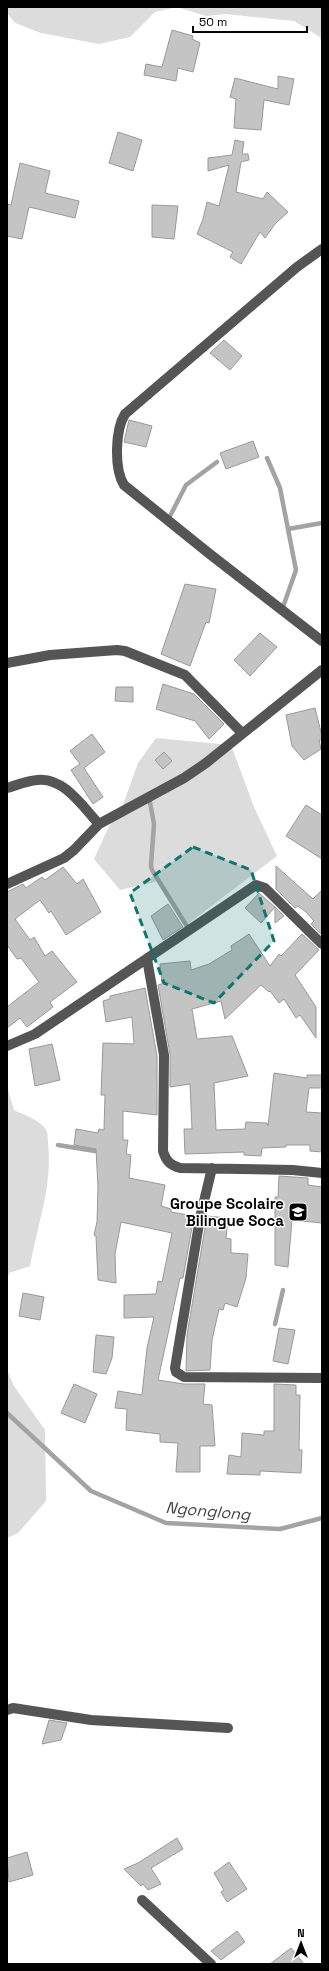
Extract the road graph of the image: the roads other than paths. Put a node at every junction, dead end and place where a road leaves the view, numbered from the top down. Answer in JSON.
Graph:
{"nodes":[{"id":1,"x":322,"y":249,"type":"edge"},
{"id":2,"x":322,"y":641,"type":"edge"},
{"id":3,"x":7,"y":663,"type":"edge"},
{"id":4,"x":322,"y":670,"type":"edge"},
{"id":5,"x":242,"y":733,"type":"junction"},
{"id":6,"x":7,"y":788,"type":"edge"},
{"id":7,"x":98,"y":824,"type":"junction"},
{"id":8,"x":7,"y":884,"type":"edge"},
{"id":9,"x":322,"y":944,"type":"edge"},
{"id":10,"x":147,"y":959,"type":"junction"},
{"id":11,"x":7,"y":1046,"type":"edge"},
{"id":12,"x":212,"y":1168,"type":"junction"},
{"id":13,"x":322,"y":1173,"type":"edge"},
{"id":14,"x":322,"y":1378,"type":"edge"},
{"id":15,"x":7,"y":1710,"type":"edge"},
{"id":16,"x":228,"y":1728,"type":"dead end"},
{"id":17,"x":142,"y":1900,"type":"dead end"},
{"id":18,"x":211,"y":1964,"type":"edge"}],
"edges":[{"from":1,"to":2,"type":"street"},
{"from":3,"to":5,"type":"street"},
{"from":4,"to":5,"type":"street"},
{"from":5,"to":7,"type":"street"},
{"from":6,"to":7,"type":"street"},
{"from":7,"to":8,"type":"street"},
{"from":9,"to":10,"type":"street"},
{"from":10,"to":11,"type":"street"},
{"from":10,"to":12,"type":"street"},
{"from":12,"to":13,"type":"street"},
{"from":12,"to":14,"type":"street"},
{"from":15,"to":16,"type":"street"},
{"from":17,"to":18,"type":"street"}]}
